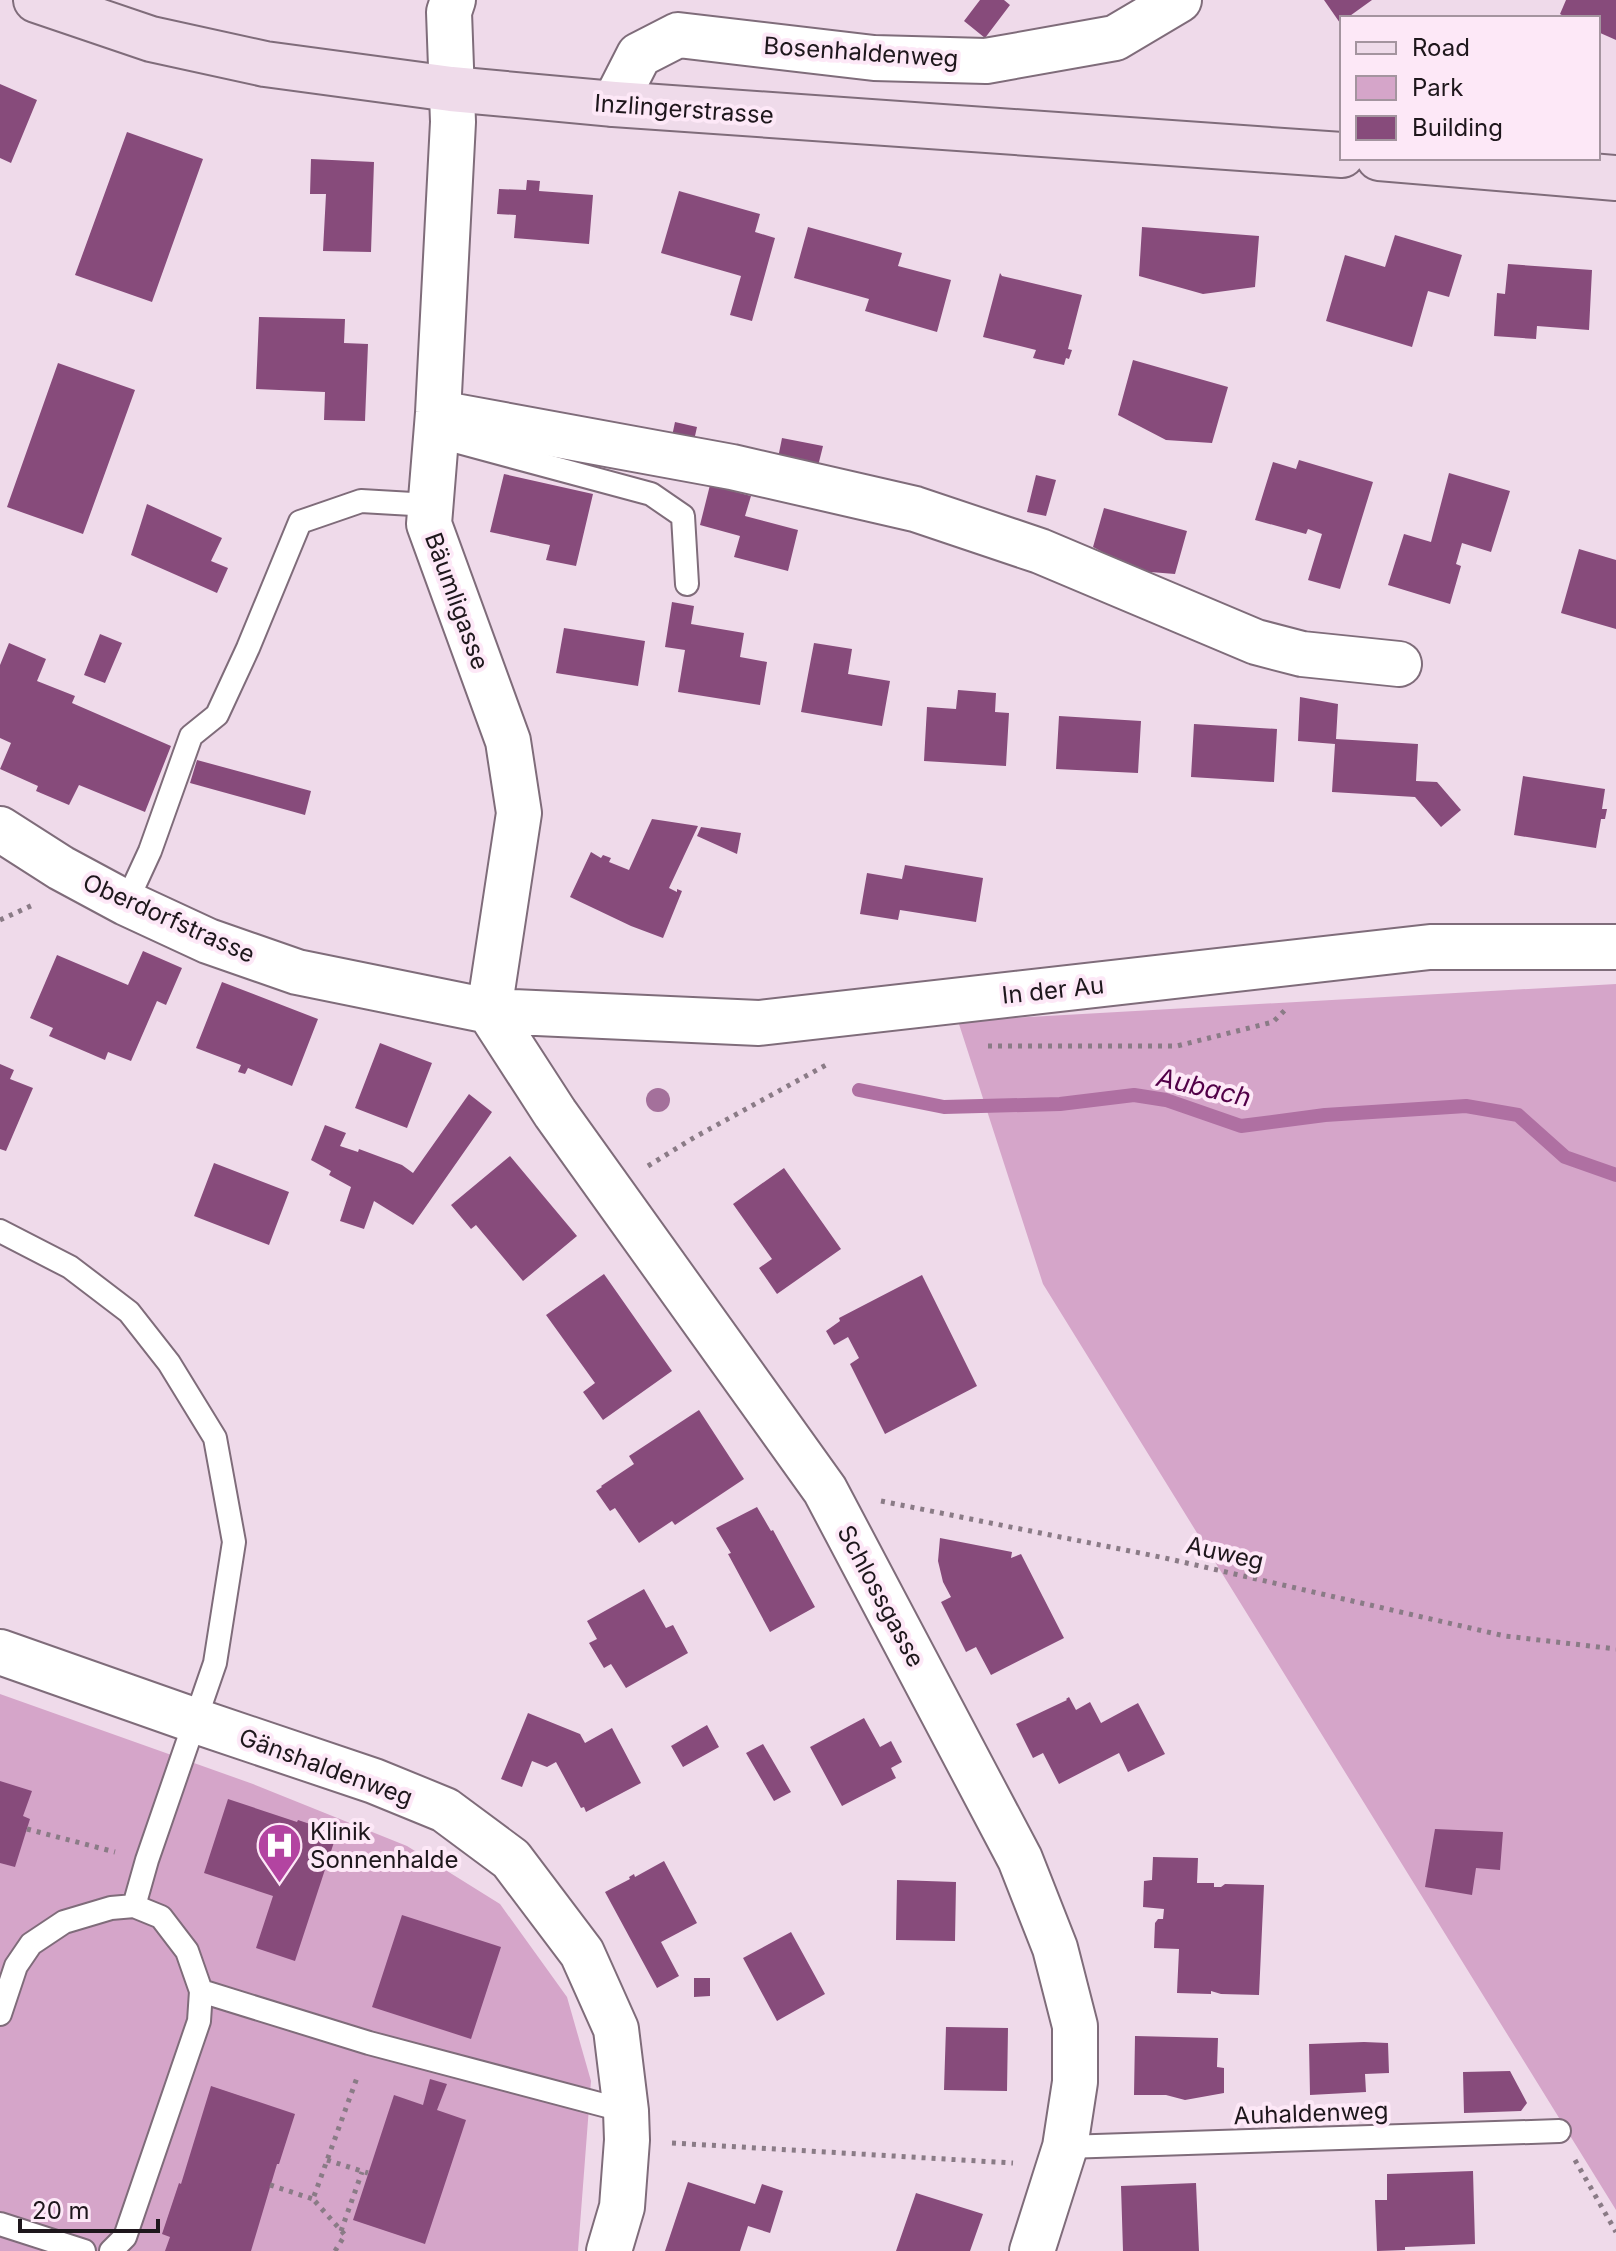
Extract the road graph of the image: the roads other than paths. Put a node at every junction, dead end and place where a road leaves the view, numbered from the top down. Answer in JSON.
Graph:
{"nodes":[{"id":1,"x":36,"y":0,"type":"edge"},
{"id":2,"x":453,"y":0,"type":"edge"},
{"id":3,"x":1179,"y":0,"type":"edge"},
{"id":4,"x":451,"y":89,"type":"junction"},
{"id":5,"x":614,"y":104,"type":"junction"},
{"id":6,"x":1340,"y":155,"type":"edge"},
{"id":7,"x":1403,"y":160,"type":"edge"},
{"id":8,"x":1616,"y":178,"type":"edge"},
{"id":9,"x":437,"y":424,"type":"junction"},
{"id":10,"x":430,"y":505,"type":"junction"},
{"id":11,"x":687,"y":584,"type":"dead end"},
{"id":12,"x":1399,"y":664,"type":"dead end"},
{"id":13,"x":0,"y":829,"type":"edge"},
{"id":14,"x":126,"y":903,"type":"junction"},
{"id":15,"x":1616,"y":947,"type":"edge"},
{"id":16,"x":489,"y":1011,"type":"junction"},
{"id":17,"x":0,"y":1231,"type":"edge"},
{"id":18,"x":0,"y":1652,"type":"edge"},
{"id":19,"x":196,"y":1721,"type":"junction"},
{"id":20,"x":134,"y":1906,"type":"junction"},
{"id":21,"x":201,"y":1991,"type":"junction"},
{"id":22,"x":0,"y":2014,"type":"edge"},
{"id":23,"x":626,"y":2126,"type":"junction"},
{"id":24,"x":1559,"y":2131,"type":"road end"},
{"id":25,"x":1062,"y":2156,"type":"junction"},
{"id":26,"x":0,"y":2224,"type":"edge"},
{"id":27,"x":84,"y":2251,"type":"edge"},
{"id":28,"x":111,"y":2251,"type":"edge"},
{"id":29,"x":609,"y":2251,"type":"edge"},
{"id":30,"x":1032,"y":2251,"type":"edge"}],
"edges":[{"from":1,"to":4,"type":"street","name":"Inzlingerstrasse"},
{"from":2,"to":4,"type":"street","name":"Bäumligasse"},
{"from":3,"to":5,"type":"street","name":"Bosenhaldenweg"},
{"from":4,"to":5,"type":"street","name":"Inzlingerstrasse"},
{"from":4,"to":9,"type":"street","name":"Bäumligasse"},
{"from":5,"to":6,"type":"street","name":"Inzlingerstrasse"},
{"from":7,"to":8,"type":"street"},
{"from":9,"to":10,"type":"street","name":"Bäumligasse"},
{"from":9,"to":11,"type":"lane"},
{"from":9,"to":12,"type":"street"},
{"from":10,"to":14,"type":"lane"},
{"from":10,"to":16,"type":"street","name":"Bäumligasse"},
{"from":13,"to":14,"type":"street","name":"Oberdorfstrasse"},
{"from":14,"to":16,"type":"street","name":"Oberdorfstrasse"},
{"from":15,"to":16,"type":"street","name":"In der Au"},
{"from":16,"to":25,"type":"street","name":"Schlossgasse"},
{"from":17,"to":19,"type":"lane"},
{"from":18,"to":19,"type":"street","name":"Gänshaldenweg"},
{"from":19,"to":20,"type":"lane"},
{"from":19,"to":23,"type":"street","name":"Gänshaldenweg"},
{"from":20,"to":21,"type":"lane"},
{"from":20,"to":22,"type":"lane"},
{"from":21,"to":23,"type":"lane"},
{"from":21,"to":28,"type":"lane"},
{"from":23,"to":29,"type":"street","name":"Gänshaldenweg"},
{"from":24,"to":25,"type":"lane","name":"Auhaldenweg"},
{"from":25,"to":30,"type":"street","name":"Schlossgasse"},
{"from":26,"to":27,"type":"lane"}]}
